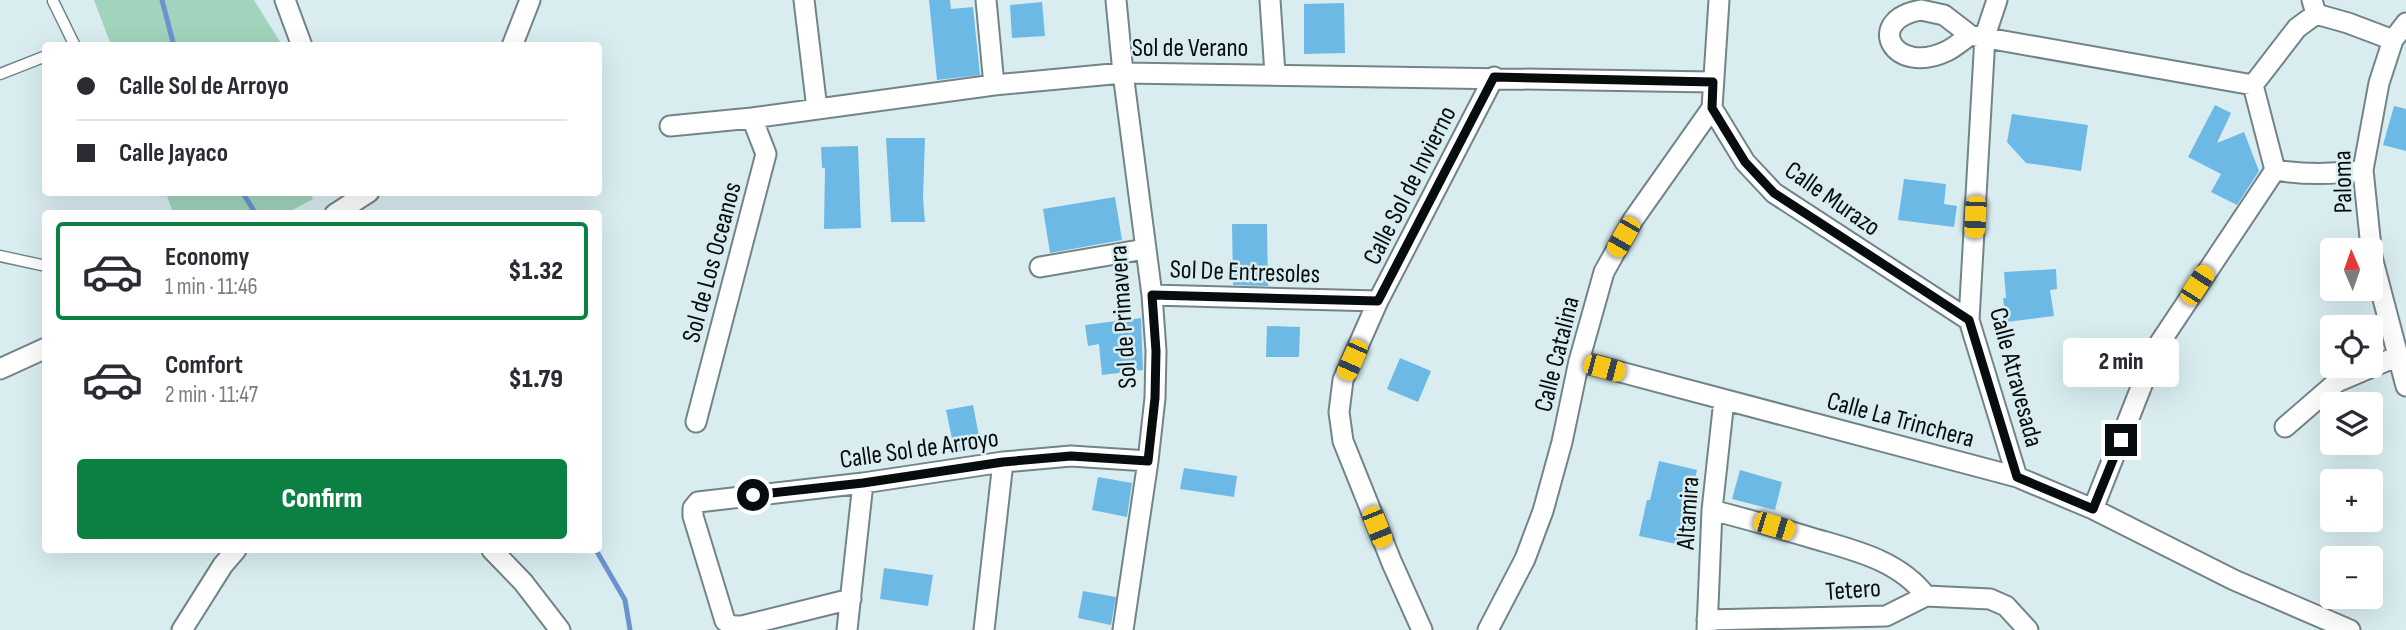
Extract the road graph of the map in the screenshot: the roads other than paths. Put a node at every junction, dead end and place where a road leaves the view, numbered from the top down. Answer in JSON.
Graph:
{"nodes":[{"id":1,"x":285,"y":0,"type":"edge"},
{"id":2,"x":530,"y":0,"type":"edge"},
{"id":3,"x":804,"y":0,"type":"edge"},
{"id":4,"x":986,"y":0,"type":"edge"},
{"id":5,"x":1116,"y":0,"type":"edge"},
{"id":6,"x":1270,"y":0,"type":"edge"},
{"id":7,"x":1719,"y":0,"type":"edge"},
{"id":8,"x":1997,"y":0,"type":"edge"},
{"id":9,"x":53,"y":1,"type":"edge"},
{"id":10,"x":2314,"y":7,"type":"edge"},
{"id":11,"x":2406,"y":23,"type":"edge"},
{"id":12,"x":1977,"y":36,"type":"junction"},
{"id":13,"x":2393,"y":40,"type":"junction"},
{"id":14,"x":72,"y":42,"type":"edge"},
{"id":15,"x":301,"y":42,"type":"edge"},
{"id":16,"x":514,"y":42,"type":"edge"},
{"id":17,"x":42,"y":58,"type":"edge"},
{"id":18,"x":1123,"y":73,"type":"junction"},
{"id":19,"x":0,"y":74,"type":"edge"},
{"id":20,"x":1275,"y":74,"type":"junction"},
{"id":21,"x":1494,"y":77,"type":"junction"},
{"id":22,"x":1713,"y":82,"type":"junction"},
{"id":23,"x":994,"y":85,"type":"junction"},
{"id":24,"x":2253,"y":85,"type":"junction"},
{"id":25,"x":1712,"y":108,"type":"junction"},
{"id":26,"x":817,"y":109,"type":"junction"},
{"id":27,"x":752,"y":118,"type":"junction"},
{"id":28,"x":670,"y":126,"type":"dead end"},
{"id":29,"x":2275,"y":170,"type":"junction"},
{"id":30,"x":2363,"y":170,"type":"junction"},
{"id":31,"x":361,"y":196,"type":"edge"},
{"id":32,"x":341,"y":210,"type":"edge"},
{"id":33,"x":1145,"y":249,"type":"junction"},
{"id":34,"x":0,"y":256,"type":"edge"},
{"id":35,"x":42,"y":265,"type":"edge"},
{"id":36,"x":1040,"y":267,"type":"dead end"},
{"id":37,"x":1152,"y":295,"type":"junction"},
{"id":38,"x":1378,"y":301,"type":"junction"},
{"id":39,"x":1969,"y":320,"type":"junction"},
{"id":40,"x":42,"y":350,"type":"edge"},
{"id":41,"x":2398,"y":356,"type":"junction"},
{"id":42,"x":1579,"y":361,"type":"junction"},
{"id":43,"x":0,"y":369,"type":"edge"},
{"id":44,"x":2406,"y":386,"type":"edge"},
{"id":45,"x":1724,"y":400,"type":"junction"},
{"id":46,"x":696,"y":422,"type":"dead end"},
{"id":47,"x":2285,"y":427,"type":"dead end"},
{"id":48,"x":1148,"y":461,"type":"junction"},
{"id":49,"x":1003,"y":462,"type":"junction"},
{"id":50,"x":2017,"y":477,"type":"junction"},
{"id":51,"x":863,"y":483,"type":"junction"},
{"id":52,"x":2093,"y":509,"type":"junction"},
{"id":53,"x":1712,"y":510,"type":"junction"},
{"id":54,"x":233,"y":553,"type":"edge"},
{"id":55,"x":495,"y":553,"type":"edge"},
{"id":56,"x":1926,"y":596,"type":"junction"},
{"id":57,"x":851,"y":599,"type":"junction"},
{"id":58,"x":1707,"y":625,"type":"edge"},
{"id":59,"x":182,"y":630,"type":"edge"},
{"id":60,"x":560,"y":630,"type":"edge"},
{"id":61,"x":847,"y":630,"type":"edge"},
{"id":62,"x":984,"y":630,"type":"edge"},
{"id":63,"x":1123,"y":630,"type":"edge"},
{"id":64,"x":1422,"y":630,"type":"edge"},
{"id":65,"x":1488,"y":630,"type":"edge"},
{"id":66,"x":2028,"y":630,"type":"edge"},
{"id":67,"x":2350,"y":630,"type":"edge"}],
"edges":[{"from":1,"to":15,"type":"street"},
{"from":2,"to":16,"type":"street"},
{"from":3,"to":26,"type":"street"},
{"from":4,"to":23,"type":"street"},
{"from":5,"to":18,"type":"street","name":"Sol de Primavera"},
{"from":6,"to":20,"type":"street"},
{"from":7,"to":22,"type":"street"},
{"from":8,"to":12,"type":"street","name":"Calle Atravesada"},
{"from":9,"to":14,"type":"lane"},
{"from":10,"to":13,"type":"street"},
{"from":10,"to":24,"type":"street"},
{"from":11,"to":13,"type":"street","name":"Paloma"},
{"from":12,"to":24,"type":"street"},
{"from":12,"to":39,"type":"street","name":"Calle Atravesada"},
{"from":13,"to":30,"type":"street","name":"Paloma"},
{"from":17,"to":19,"type":"lane"},
{"from":18,"to":20,"type":"street","name":"Sol de Verano"},
{"from":18,"to":23,"type":"street","name":"Sol de Verano"},
{"from":18,"to":33,"type":"street","name":"Sol de Primavera"},
{"from":20,"to":21,"type":"street","name":"Sol de Verano"},
{"from":21,"to":22,"type":"street","name":"Sol de Verano"},
{"from":21,"to":38,"type":"street","name":"Calle Sol de Invierno"},
{"from":22,"to":25,"type":"street"},
{"from":23,"to":26,"type":"street","name":"Sol de Verano"},
{"from":24,"to":29,"type":"street"},
{"from":25,"to":39,"type":"street","name":"Calle Murazo"},
{"from":25,"to":42,"type":"street","name":"Calle Catalina"},
{"from":26,"to":27,"type":"street","name":"Sol de Verano"},
{"from":27,"to":28,"type":"street","name":"Sol de Verano"},
{"from":27,"to":46,"type":"street","name":"Sol de Los Oceanos"},
{"from":29,"to":30,"type":"street"},
{"from":29,"to":52,"type":"street"},
{"from":30,"to":41,"type":"street","name":"Paloma"},
{"from":31,"to":32,"type":"street"},
{"from":33,"to":36,"type":"street"},
{"from":33,"to":37,"type":"street","name":"Sol de Primavera"},
{"from":34,"to":35,"type":"lane"},
{"from":37,"to":38,"type":"street","name":"Sol De Entresoles"},
{"from":37,"to":48,"type":"street","name":"Sol de Primavera"},
{"from":38,"to":64,"type":"street","name":"Calle Sol de Invierno"},
{"from":39,"to":50,"type":"street","name":"Calle Atravesada"},
{"from":40,"to":43,"type":"street"},
{"from":41,"to":44,"type":"street","name":"Paloma"},
{"from":41,"to":47,"type":"street"},
{"from":42,"to":45,"type":"street","name":"Calle La Trinchera"},
{"from":42,"to":65,"type":"street","name":"Calle Catalina"},
{"from":45,"to":50,"type":"street","name":"Calle La Trinchera"},
{"from":45,"to":53,"type":"street","name":"Altamira"},
{"from":48,"to":49,"type":"street","name":"Calle Sol de Arroyo"},
{"from":48,"to":63,"type":"street","name":"Sol de Primavera"},
{"from":49,"to":51,"type":"street","name":"Calle Sol de Arroyo"},
{"from":49,"to":62,"type":"street"},
{"from":50,"to":52,"type":"street","name":"Calle La Trinchera"},
{"from":51,"to":57,"type":"street"},
{"from":51,"to":57,"type":"street","name":"Calle Sol de Arroyo"},
{"from":52,"to":67,"type":"street","name":"Calle La Trinchera"},
{"from":53,"to":56,"type":"street"},
{"from":53,"to":58,"type":"street","name":"Altamira"},
{"from":54,"to":59,"type":"street"},
{"from":55,"to":60,"type":"street"},
{"from":56,"to":58,"type":"street","name":"Tetero"},
{"from":56,"to":66,"type":"street","name":"Tetero"},
{"from":57,"to":61,"type":"street"}]}
